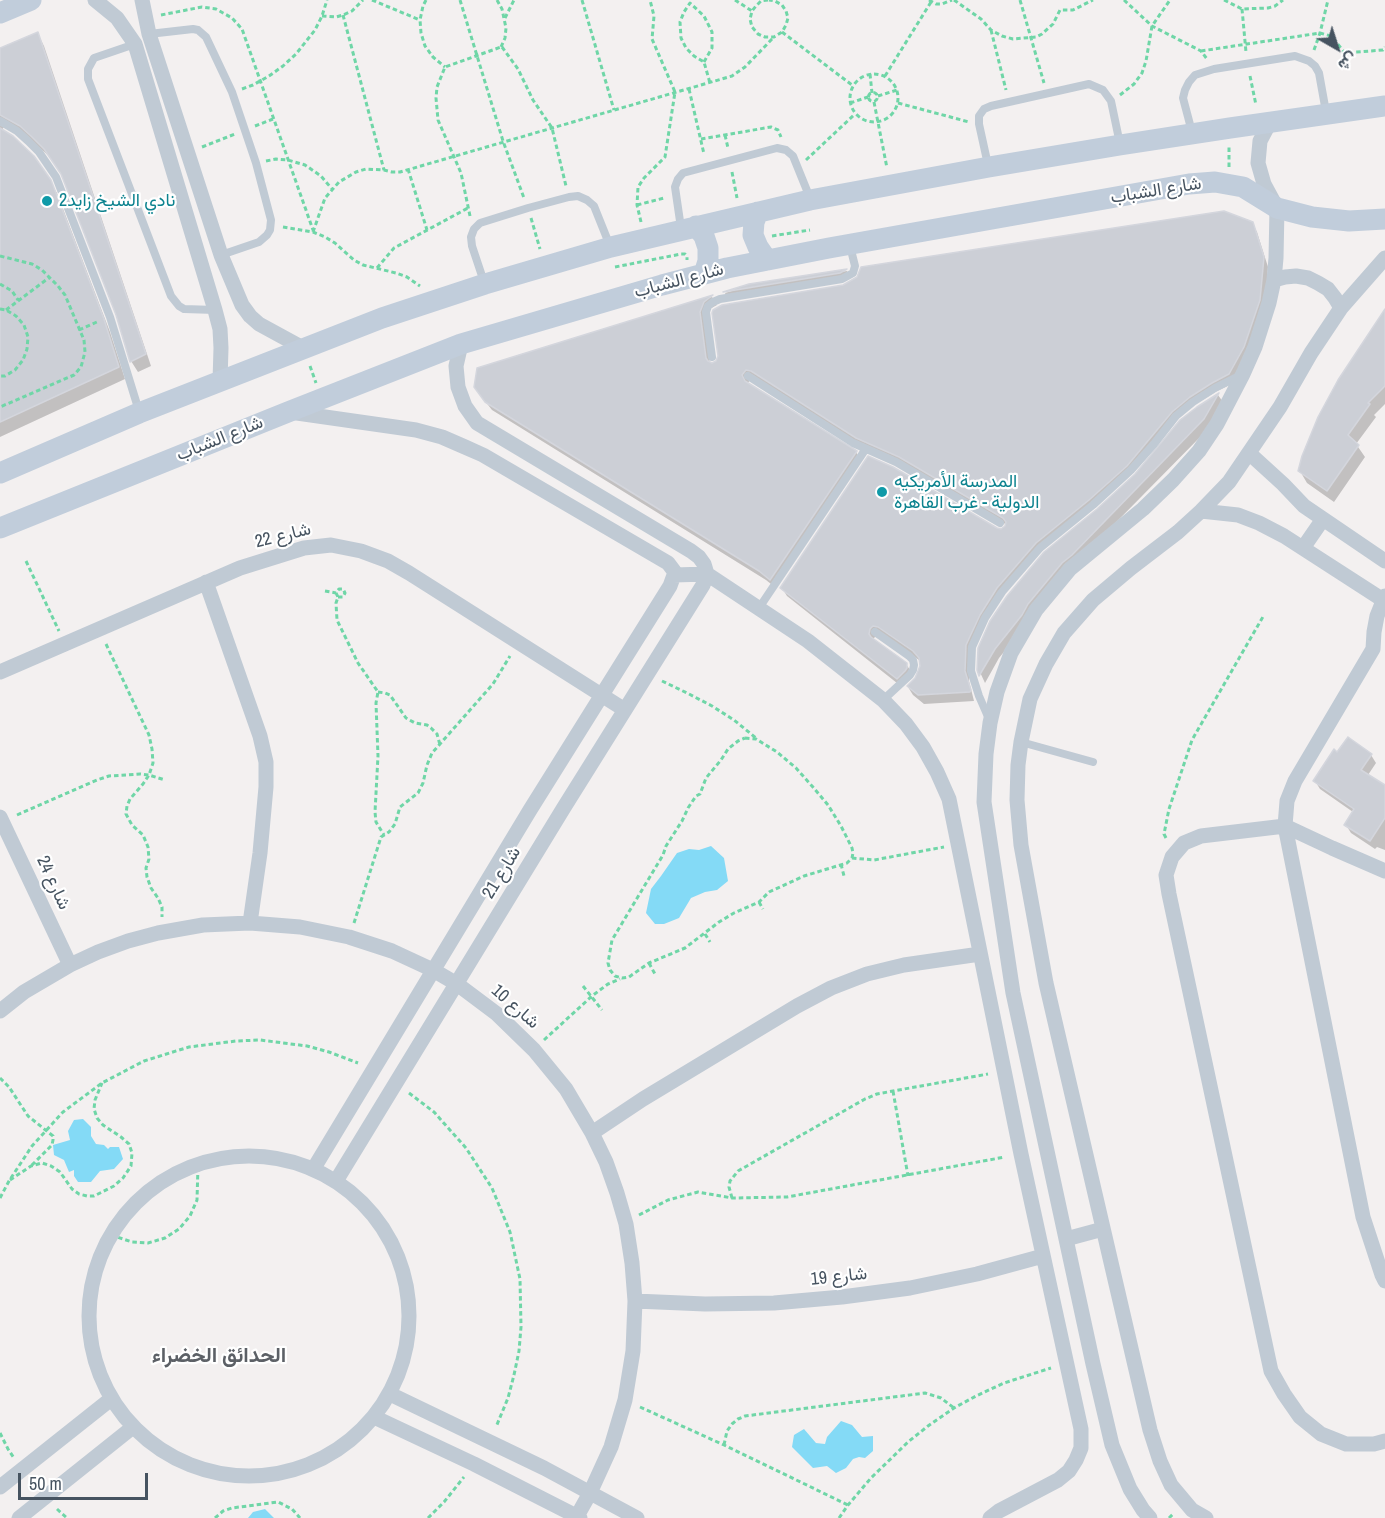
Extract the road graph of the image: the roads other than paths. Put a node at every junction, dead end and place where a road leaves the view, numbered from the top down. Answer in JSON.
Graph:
{"nodes":[{"id":1,"x":31,"y":0,"type":"edge"},
{"id":2,"x":95,"y":0,"type":"edge"},
{"id":3,"x":142,"y":0,"type":"edge"},
{"id":4,"x":0,"y":13,"type":"edge"},
{"id":5,"x":149,"y":34,"type":"junction"},
{"id":6,"x":135,"y":44,"type":"junction"},
{"id":7,"x":1385,"y":106,"type":"edge"},
{"id":8,"x":1326,"y":114,"type":"junction"},
{"id":9,"x":0,"y":121,"type":"edge"},
{"id":10,"x":1270,"y":122,"type":"junction"},
{"id":11,"x":1193,"y":134,"type":"junction"},
{"id":12,"x":1120,"y":146,"type":"junction"},
{"id":13,"x":989,"y":167,"type":"junction"},
{"id":14,"x":810,"y":200,"type":"junction"},
{"id":15,"x":1277,"y":208,"type":"junction"},
{"id":16,"x":750,"y":214,"type":"junction"},
{"id":17,"x":1385,"y":219,"type":"edge"},
{"id":18,"x":689,"y":227,"type":"junction"},
{"id":19,"x":850,"y":244,"type":"junction"},
{"id":20,"x":220,"y":255,"type":"junction"},
{"id":21,"x":611,"y":258,"type":"junction"},
{"id":22,"x":1385,"y":258,"type":"edge"},
{"id":23,"x":767,"y":260,"type":"junction"},
{"id":24,"x":705,"y":274,"type":"junction"},
{"id":25,"x":1274,"y":280,"type":"junction"},
{"id":26,"x":485,"y":284,"type":"junction"},
{"id":27,"x":1341,"y":308,"type":"junction"},
{"id":28,"x":215,"y":310,"type":"junction"},
{"id":29,"x":461,"y":344,"type":"junction"},
{"id":30,"x":303,"y":348,"type":"junction"},
{"id":31,"x":712,"y":357,"type":"dead end"},
{"id":32,"x":1244,"y":374,"type":"junction"},
{"id":33,"x":748,"y":376,"type":"dead end"},
{"id":34,"x":220,"y":381,"type":"junction"},
{"id":35,"x":288,"y":411,"type":"junction"},
{"id":36,"x":139,"y":413,"type":"junction"},
{"id":37,"x":865,"y":450,"type":"junction"},
{"id":38,"x":1249,"y":453,"type":"junction"},
{"id":39,"x":0,"y":473,"type":"edge"},
{"id":40,"x":1201,"y":511,"type":"junction"},
{"id":41,"x":1323,"y":519,"type":"junction"},
{"id":42,"x":1000,"y":523,"type":"dead end"},
{"id":43,"x":0,"y":528,"type":"edge"},
{"id":44,"x":1303,"y":548,"type":"junction"},
{"id":45,"x":1385,"y":561,"type":"edge"},
{"id":46,"x":672,"y":580,"type":"junction"},
{"id":47,"x":705,"y":580,"type":"junction"},
{"id":48,"x":206,"y":582,"type":"junction"},
{"id":49,"x":1384,"y":598,"type":"edge"},
{"id":50,"x":759,"y":608,"type":"junction"},
{"id":51,"x":875,"y":632,"type":"dead end"},
{"id":52,"x":1379,"y":646,"type":"edge"},
{"id":53,"x":0,"y":672,"type":"edge"},
{"id":54,"x":601,"y":694,"type":"junction"},
{"id":55,"x":883,"y":700,"type":"junction"},
{"id":56,"x":625,"y":710,"type":"junction"},
{"id":57,"x":990,"y":723,"type":"junction"},
{"id":58,"x":1020,"y":742,"type":"junction"},
{"id":59,"x":1093,"y":762,"type":"dead end"},
{"id":60,"x":1,"y":819,"type":"edge"},
{"id":61,"x":1285,"y":826,"type":"junction"},
{"id":62,"x":1385,"y":871,"type":"edge"},
{"id":63,"x":250,"y":923,"type":"junction"},
{"id":64,"x":980,"y":954,"type":"junction"},
{"id":65,"x":70,"y":965,"type":"junction"},
{"id":66,"x":433,"y":970,"type":"junction"},
{"id":67,"x":457,"y":984,"type":"junction"},
{"id":68,"x":0,"y":1011,"type":"edge"},
{"id":69,"x":592,"y":1133,"type":"junction"},
{"id":70,"x":314,"y":1168,"type":"junction"},
{"id":71,"x":336,"y":1181,"type":"junction"},
{"id":72,"x":1103,"y":1229,"type":"junction"},
{"id":73,"x":1066,"y":1239,"type":"junction"},
{"id":74,"x":1043,"y":1256,"type":"junction"},
{"id":75,"x":1385,"y":1281,"type":"edge"},
{"id":76,"x":635,"y":1302,"type":"junction"},
{"id":77,"x":390,"y":1394,"type":"junction"},
{"id":78,"x":111,"y":1399,"type":"junction"},
{"id":79,"x":374,"y":1417,"type":"junction"},
{"id":80,"x":133,"y":1427,"type":"junction"},
{"id":81,"x":1385,"y":1440,"type":"edge"},
{"id":82,"x":0,"y":1486,"type":"edge"},
{"id":83,"x":590,"y":1493,"type":"junction"},
{"id":84,"x":578,"y":1517,"type":"edge"},
{"id":85,"x":19,"y":1518,"type":"edge"},
{"id":86,"x":637,"y":1518,"type":"edge"},
{"id":87,"x":990,"y":1518,"type":"edge"},
{"id":88,"x":1150,"y":1518,"type":"edge"},
{"id":89,"x":1206,"y":1518,"type":"edge"}],
"edges":[{"from":1,"to":4,"type":"street"},
{"from":2,"to":6,"type":"street"},
{"from":3,"to":5,"type":"street"},
{"from":5,"to":20,"type":"street"},
{"from":5,"to":20,"type":"lane"},
{"from":6,"to":28,"type":"street"},
{"from":6,"to":28,"type":"lane"},
{"from":7,"to":8,"type":"street"},
{"from":8,"to":10,"type":"street"},
{"from":8,"to":11,"type":"lane"},
{"from":9,"to":36,"type":"lane"},
{"from":10,"to":11,"type":"street"},
{"from":10,"to":15,"type":"street"},
{"from":11,"to":12,"type":"street"},
{"from":12,"to":13,"type":"street"},
{"from":12,"to":13,"type":"lane"},
{"from":13,"to":14,"type":"street"},
{"from":14,"to":16,"type":"street"},
{"from":14,"to":18,"type":"lane"},
{"from":15,"to":17,"type":"street","name":"شارع الشباب"},
{"from":15,"to":19,"type":"street","name":"شارع الشباب"},
{"from":15,"to":25,"type":"street"},
{"from":16,"to":18,"type":"street"},
{"from":16,"to":23,"type":"street"},
{"from":18,"to":21,"type":"street"},
{"from":18,"to":24,"type":"street"},
{"from":19,"to":23,"type":"street","name":"شارع الشباب"},
{"from":19,"to":31,"type":"lane"},
{"from":20,"to":30,"type":"street"},
{"from":21,"to":26,"type":"street"},
{"from":21,"to":26,"type":"lane"},
{"from":22,"to":27,"type":"street"},
{"from":23,"to":24,"type":"street","name":"شارع الشباب"},
{"from":24,"to":29,"type":"street","name":"شارع الشباب"},
{"from":25,"to":27,"type":"street"},
{"from":25,"to":32,"type":"street"},
{"from":26,"to":30,"type":"street"},
{"from":27,"to":38,"type":"street"},
{"from":28,"to":34,"type":"street"},
{"from":29,"to":35,"type":"street","name":"شارع الشباب"},
{"from":29,"to":47,"type":"street"},
{"from":30,"to":34,"type":"street"},
{"from":32,"to":57,"type":"street"},
{"from":32,"to":57,"type":"lane"},
{"from":33,"to":37,"type":"lane"},
{"from":34,"to":36,"type":"street"},
{"from":35,"to":43,"type":"street","name":"شارع الشباب"},
{"from":35,"to":46,"type":"street"},
{"from":36,"to":39,"type":"street"},
{"from":37,"to":42,"type":"lane"},
{"from":37,"to":50,"type":"lane"},
{"from":38,"to":40,"type":"street"},
{"from":38,"to":41,"type":"street"},
{"from":40,"to":44,"type":"street"},
{"from":40,"to":58,"type":"street"},
{"from":41,"to":44,"type":"street"},
{"from":41,"to":45,"type":"street"},
{"from":44,"to":49,"type":"street"},
{"from":46,"to":47,"type":"street"},
{"from":46,"to":54,"type":"street","name":"شارع 21"},
{"from":47,"to":50,"type":"street"},
{"from":47,"to":56,"type":"street","name":"شارع 21"},
{"from":48,"to":53,"type":"street","name":"شارع 22"},
{"from":48,"to":54,"type":"street","name":"شارع 22"},
{"from":48,"to":63,"type":"street"},
{"from":49,"to":52,"type":"street"},
{"from":50,"to":55,"type":"street"},
{"from":51,"to":55,"type":"lane"},
{"from":52,"to":61,"type":"street"},
{"from":54,"to":56,"type":"street","name":"شارع 22"},
{"from":54,"to":66,"type":"street","name":"شارع 21"},
{"from":55,"to":64,"type":"street"},
{"from":56,"to":67,"type":"street","name":"شارع 21"},
{"from":57,"to":73,"type":"street"},
{"from":58,"to":59,"type":"lane"},
{"from":58,"to":72,"type":"street"},
{"from":60,"to":65,"type":"street","name":"شارع 24"},
{"from":61,"to":62,"type":"street"},
{"from":61,"to":75,"type":"street"},
{"from":61,"to":81,"type":"street"},
{"from":63,"to":65,"type":"street","name":"شارع 10"},
{"from":63,"to":66,"type":"street","name":"شارع 10"},
{"from":64,"to":69,"type":"street"},
{"from":64,"to":74,"type":"street"},
{"from":65,"to":68,"type":"street","name":"شارع 10"},
{"from":66,"to":67,"type":"street","name":"شارع 10"},
{"from":66,"to":70,"type":"street","name":"شارع 21"},
{"from":67,"to":69,"type":"street","name":"شارع 10"},
{"from":67,"to":71,"type":"street","name":"شارع 21"},
{"from":69,"to":76,"type":"street","name":"شارع 10"},
{"from":70,"to":71,"type":"street"},
{"from":70,"to":78,"type":"street"},
{"from":71,"to":77,"type":"street"},
{"from":72,"to":73,"type":"street"},
{"from":72,"to":89,"type":"street"},
{"from":73,"to":88,"type":"street"},
{"from":74,"to":76,"type":"street","name":"شارع 19"},
{"from":74,"to":87,"type":"street"},
{"from":76,"to":83,"type":"street","name":"شارع 10"},
{"from":77,"to":79,"type":"street"},
{"from":77,"to":83,"type":"street"},
{"from":78,"to":80,"type":"street"},
{"from":78,"to":82,"type":"street"},
{"from":79,"to":80,"type":"street"},
{"from":79,"to":84,"type":"street"},
{"from":80,"to":85,"type":"street"},
{"from":83,"to":84,"type":"street","name":"شارع 10"},
{"from":83,"to":86,"type":"street"}]}
